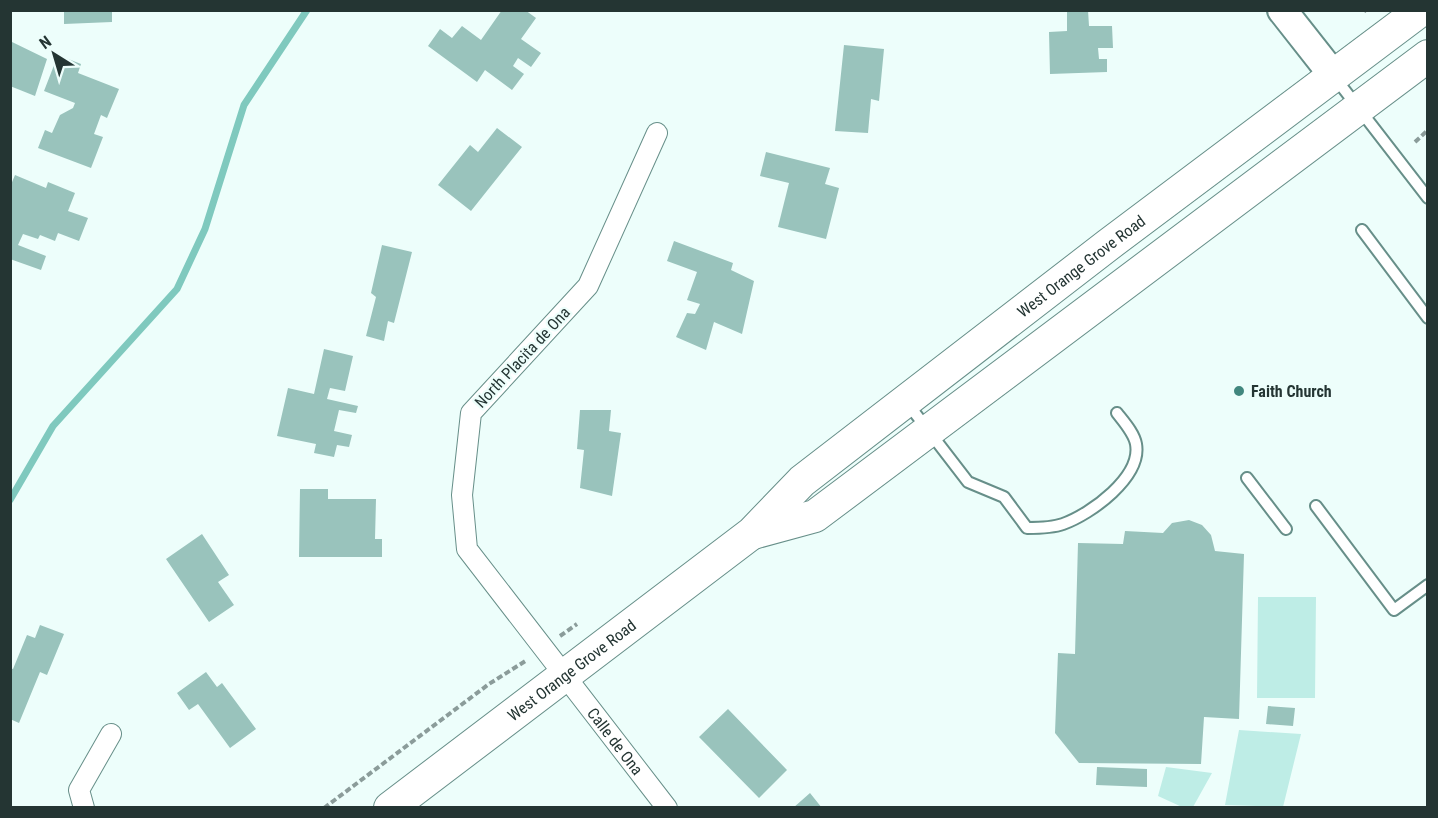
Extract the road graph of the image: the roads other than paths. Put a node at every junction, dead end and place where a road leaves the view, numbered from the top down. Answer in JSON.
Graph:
{"nodes":[{"id":1,"x":1282,"y":10,"type":"edge"},
{"id":2,"x":1420,"y":10,"type":"edge"},
{"id":3,"x":1428,"y":56,"type":"edge"},
{"id":4,"x":1334,"y":76,"type":"junction"},
{"id":5,"x":1359,"y":109,"type":"junction"},
{"id":6,"x":657,"y":133,"type":"dead end"},
{"id":7,"x":1428,"y":198,"type":"edge"},
{"id":8,"x":1362,"y":230,"type":"dead end"},
{"id":9,"x":1428,"y":318,"type":"edge"},
{"id":10,"x":906,"y":402,"type":"junction"},
{"id":11,"x":1117,"y":413,"type":"dead end"},
{"id":12,"x":929,"y":431,"type":"junction"},
{"id":13,"x":1247,"y":478,"type":"dead end"},
{"id":14,"x":1316,"y":506,"type":"dead end"},
{"id":15,"x":1287,"y":529,"type":"dead end"},
{"id":16,"x":752,"y":533,"type":"junction"},
{"id":17,"x":1428,"y":585,"type":"edge"},
{"id":18,"x":565,"y":674,"type":"junction"},
{"id":19,"x":111,"y":734,"type":"dead end"},
{"id":20,"x":84,"y":807,"type":"edge"},
{"id":21,"x":390,"y":807,"type":"edge"},
{"id":22,"x":667,"y":807,"type":"edge"}],
"edges":[{"from":1,"to":4,"type":"street"},
{"from":2,"to":4,"type":"main road","name":"West Orange Grove Road"},
{"from":3,"to":5,"type":"main road","name":"West Orange Grove Road"},
{"from":4,"to":5,"type":"lane"},
{"from":4,"to":10,"type":"main road","name":"West Orange Grove Road"},
{"from":5,"to":7,"type":"lane"},
{"from":5,"to":12,"type":"main road","name":"West Orange Grove Road"},
{"from":6,"to":18,"type":"street","name":"North Placita de Ona"},
{"from":8,"to":9,"type":"lane"},
{"from":10,"to":12,"type":"lane"},
{"from":10,"to":16,"type":"main road","name":"West Orange Grove Road"},
{"from":11,"to":12,"type":"lane"},
{"from":12,"to":16,"type":"main road","name":"West Orange Grove Road"},
{"from":13,"to":15,"type":"lane"},
{"from":14,"to":17,"type":"lane"},
{"from":16,"to":18,"type":"main road","name":"West Orange Grove Road"},
{"from":18,"to":21,"type":"main road","name":"West Orange Grove Road"},
{"from":18,"to":22,"type":"street","name":"Calle de Ona"},
{"from":19,"to":20,"type":"street"}]}
